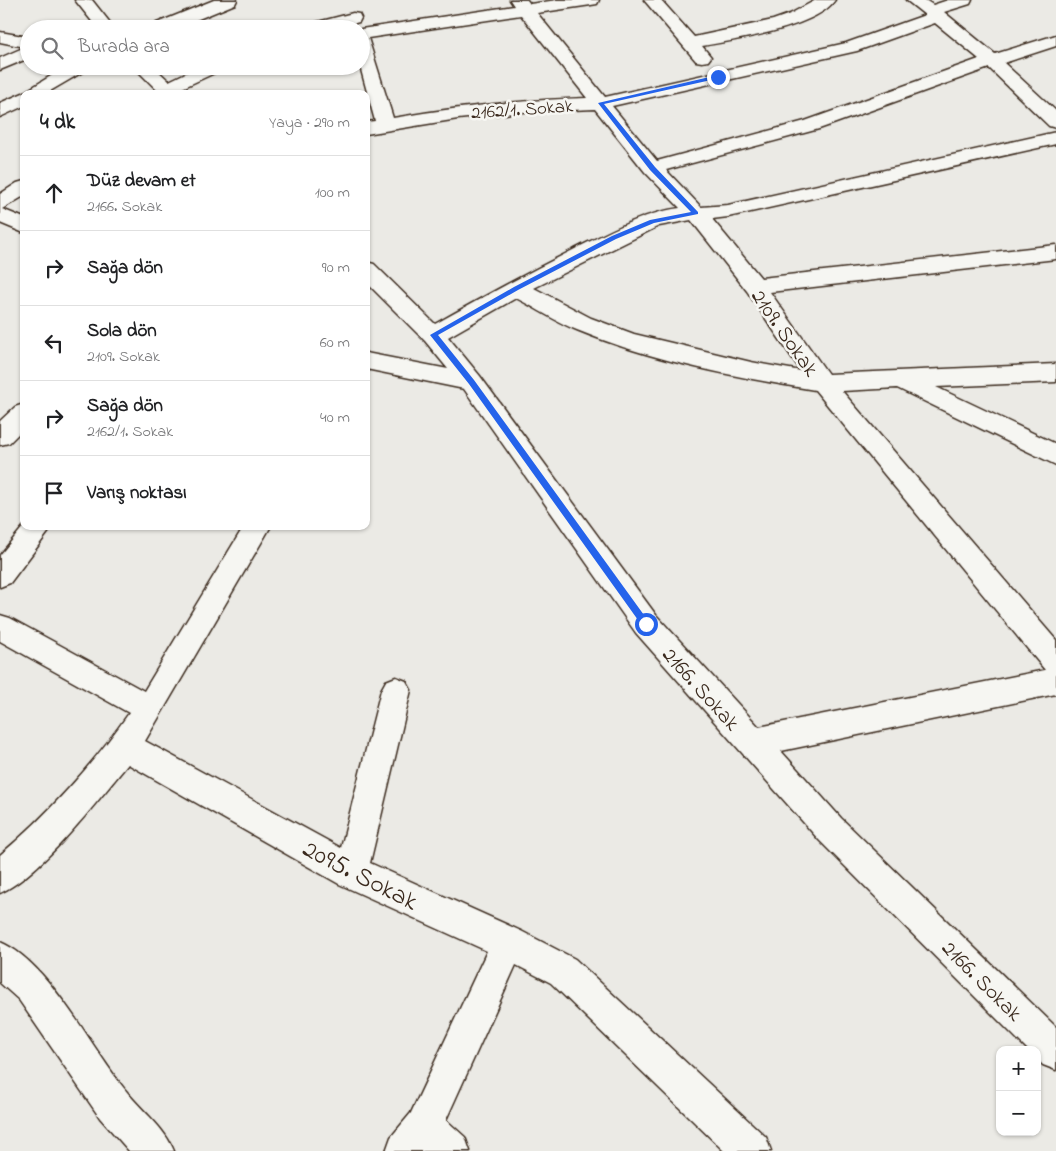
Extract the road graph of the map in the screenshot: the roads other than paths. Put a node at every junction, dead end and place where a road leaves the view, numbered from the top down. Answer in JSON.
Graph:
{"nodes":[{"id":1,"x":84,"y":0,"type":"edge"},
{"id":2,"x":230,"y":0,"type":"edge"},
{"id":3,"x":346,"y":0,"type":"edge"},
{"id":4,"x":591,"y":0,"type":"edge"},
{"id":5,"x":652,"y":0,"type":"edge"},
{"id":6,"x":826,"y":0,"type":"edge"},
{"id":7,"x":914,"y":0,"type":"edge"},
{"id":8,"x":964,"y":0,"type":"edge"},
{"id":9,"x":522,"y":5,"type":"edge"},
{"id":10,"x":935,"y":13,"type":"junction"},
{"id":11,"x":100,"y":20,"type":"edge"},
{"id":12,"x":180,"y":20,"type":"edge"},
{"id":13,"x":354,"y":20,"type":"edge"},
{"id":14,"x":370,"y":32,"type":"edge"},
{"id":15,"x":0,"y":36,"type":"edge"},
{"id":16,"x":20,"y":40,"type":"edge"},
{"id":17,"x":1056,"y":40,"type":"edge"},
{"id":18,"x":690,"y":43,"type":"junction"},
{"id":19,"x":20,"y":55,"type":"edge"},
{"id":20,"x":992,"y":60,"type":"junction"},
{"id":21,"x":0,"y":65,"type":"edge"},
{"id":22,"x":370,"y":72,"type":"edge"},
{"id":23,"x":64,"y":75,"type":"edge"},
{"id":24,"x":152,"y":75,"type":"edge"},
{"id":25,"x":198,"y":75,"type":"edge"},
{"id":26,"x":718,"y":77,"type":"junction"},
{"id":27,"x":38,"y":90,"type":"edge"},
{"id":28,"x":168,"y":90,"type":"edge"},
{"id":29,"x":171,"y":90,"type":"edge"},
{"id":30,"x":20,"y":100,"type":"edge"},
{"id":31,"x":601,"y":103,"type":"junction"},
{"id":32,"x":0,"y":111,"type":"edge"},
{"id":33,"x":1056,"y":122,"type":"edge"},
{"id":34,"x":385,"y":124,"type":"junction"},
{"id":35,"x":370,"y":127,"type":"edge"},
{"id":36,"x":1056,"y":138,"type":"edge"},
{"id":37,"x":652,"y":168,"type":"junction"},
{"id":38,"x":20,"y":190,"type":"edge"},
{"id":39,"x":0,"y":203,"type":"edge"},
{"id":40,"x":696,"y":213,"type":"junction"},
{"id":41,"x":0,"y":215,"type":"edge"},
{"id":42,"x":20,"y":224,"type":"edge"},
{"id":43,"x":1056,"y":252,"type":"edge"},
{"id":44,"x":370,"y":273,"type":"edge"},
{"id":45,"x":755,"y":286,"type":"junction"},
{"id":46,"x":516,"y":288,"type":"junction"},
{"id":47,"x":433,"y":335,"type":"junction"},
{"id":48,"x":370,"y":362,"type":"edge"},
{"id":49,"x":1056,"y":373,"type":"edge"},
{"id":50,"x":899,"y":379,"type":"junction"},
{"id":51,"x":472,"y":382,"type":"junction"},
{"id":52,"x":822,"y":384,"type":"junction"},
{"id":53,"x":20,"y":417,"type":"edge"},
{"id":54,"x":0,"y":436,"type":"edge"},
{"id":55,"x":1056,"y":455,"type":"edge"},
{"id":56,"x":37,"y":530,"type":"edge"},
{"id":57,"x":256,"y":530,"type":"edge"},
{"id":58,"x":0,"y":575,"type":"edge"},
{"id":59,"x":0,"y":627,"type":"edge"},
{"id":60,"x":1056,"y":661,"type":"edge"},
{"id":61,"x":1056,"y":681,"type":"edge"},
{"id":62,"x":396,"y":690,"type":"dead end"},
{"id":63,"x":149,"y":709,"type":"junction"},
{"id":64,"x":752,"y":743,"type":"junction"},
{"id":65,"x":124,"y":746,"type":"junction"},
{"id":66,"x":351,"y":872,"type":"junction"},
{"id":67,"x":0,"y":876,"type":"edge"},
{"id":68,"x":509,"y":943,"type":"junction"},
{"id":69,"x":0,"y":959,"type":"edge"},
{"id":70,"x":1056,"y":1052,"type":"edge"},
{"id":71,"x":415,"y":1139,"type":"edge"},
{"id":72,"x":155,"y":1151,"type":"edge"},
{"id":73,"x":451,"y":1151,"type":"edge"},
{"id":74,"x":752,"y":1151,"type":"edge"}],
"edges":[{"from":1,"to":11,"type":"street"},
{"from":2,"to":12,"type":"street"},
{"from":3,"to":13,"type":"street"},
{"from":4,"to":9,"type":"street"},
{"from":5,"to":18,"type":"street"},
{"from":6,"to":18,"type":"street"},
{"from":7,"to":10,"type":"street"},
{"from":8,"to":10,"type":"street","name":"2162/1. Sokak"},
{"from":9,"to":14,"type":"street"},
{"from":9,"to":31,"type":"street","name":"2109. Sokak"},
{"from":10,"to":20,"type":"street"},
{"from":10,"to":26,"type":"street","name":"2162/1. Sokak"},
{"from":15,"to":16,"type":"street"},
{"from":17,"to":20,"type":"street"},
{"from":18,"to":26,"type":"street"},
{"from":19,"to":21,"type":"street"},
{"from":20,"to":33,"type":"street"},
{"from":20,"to":37,"type":"street"},
{"from":22,"to":34,"type":"street"},
{"from":23,"to":27,"type":"street"},
{"from":24,"to":28,"type":"street"},
{"from":25,"to":29,"type":"street"},
{"from":26,"to":31,"type":"street","name":"2162/1. Sokak"},
{"from":30,"to":32,"type":"street"},
{"from":31,"to":34,"type":"street","name":"2162/1. Sokak"},
{"from":31,"to":37,"type":"street","name":"2109. Sokak"},
{"from":34,"to":35,"type":"street","name":"2162/1. Sokak"},
{"from":36,"to":40,"type":"street"},
{"from":37,"to":40,"type":"street","name":"2109. Sokak"},
{"from":38,"to":39,"type":"street"},
{"from":40,"to":45,"type":"street","name":"2109. Sokak"},
{"from":40,"to":46,"type":"street"},
{"from":41,"to":42,"type":"street"},
{"from":43,"to":45,"type":"street"},
{"from":44,"to":47,"type":"street","name":"2166. Sokak"},
{"from":45,"to":52,"type":"street","name":"2109. Sokak"},
{"from":46,"to":47,"type":"street"},
{"from":46,"to":52,"type":"street"},
{"from":47,"to":51,"type":"street","name":"2166. Sokak"},
{"from":48,"to":51,"type":"street"},
{"from":49,"to":50,"type":"street"},
{"from":50,"to":52,"type":"street"},
{"from":50,"to":55,"type":"street"},
{"from":51,"to":64,"type":"street","name":"2166. Sokak"},
{"from":52,"to":60,"type":"street","name":"2109. Sokak"},
{"from":53,"to":54,"type":"street"},
{"from":56,"to":58,"type":"street"},
{"from":57,"to":63,"type":"street"},
{"from":59,"to":63,"type":"street"},
{"from":61,"to":64,"type":"street"},
{"from":62,"to":66,"type":"street"},
{"from":63,"to":65,"type":"street"},
{"from":64,"to":70,"type":"street","name":"2166. Sokak"},
{"from":65,"to":66,"type":"street","name":"2095. Sokak"},
{"from":65,"to":67,"type":"street"},
{"from":66,"to":68,"type":"street","name":"2095. Sokak"},
{"from":68,"to":71,"type":"street"},
{"from":68,"to":74,"type":"street","name":"2095. Sokak"},
{"from":69,"to":72,"type":"street"},
{"from":71,"to":73,"type":"street"}]}
